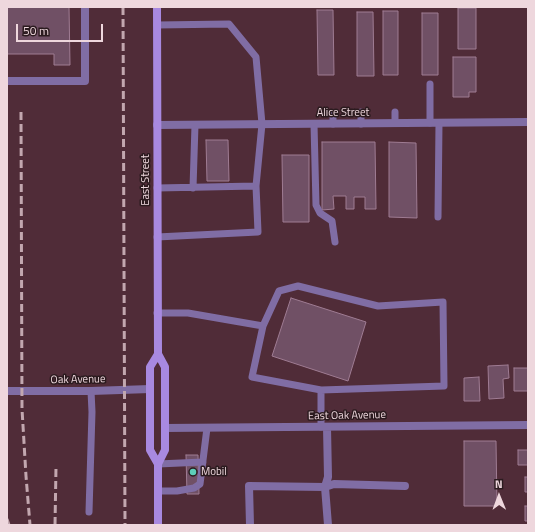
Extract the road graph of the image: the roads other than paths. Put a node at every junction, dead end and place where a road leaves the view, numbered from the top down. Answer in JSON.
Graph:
{"nodes":[{"id":1,"x":85,"y":7,"type":"edge"},
{"id":2,"x":157,"y":7,"type":"edge"},
{"id":3,"x":157,"y":25,"type":"junction"},
{"id":4,"x":7,"y":81,"type":"edge"},
{"id":5,"x":430,"y":84,"type":"dead end"},
{"id":6,"x":361,"y":112,"type":"dead end"},
{"id":7,"x":395,"y":112,"type":"dead end"},
{"id":8,"x":333,"y":113,"type":"dead end"},
{"id":9,"x":528,"y":122,"type":"edge"},
{"id":10,"x":395,"y":123,"type":"junction"},
{"id":11,"x":430,"y":123,"type":"junction"},
{"id":12,"x":439,"y":123,"type":"junction"},
{"id":13,"x":262,"y":124,"type":"junction"},
{"id":14,"x":314,"y":124,"type":"junction"},
{"id":15,"x":333,"y":124,"type":"junction"},
{"id":16,"x":361,"y":124,"type":"junction"},
{"id":17,"x":157,"y":125,"type":"junction"},
{"id":18,"x":195,"y":125,"type":"junction"},
{"id":19,"x":256,"y":186,"type":"junction"},
{"id":20,"x":157,"y":188,"type":"junction"},
{"id":21,"x":193,"y":188,"type":"junction"},
{"id":22,"x":438,"y":217,"type":"dead end"},
{"id":23,"x":157,"y":237,"type":"junction"},
{"id":24,"x":335,"y":242,"type":"dead end"},
{"id":25,"x":157,"y":312,"type":"junction"},
{"id":26,"x":263,"y":326,"type":"junction"},
{"id":27,"x":158,"y":354,"type":"junction"},
{"id":28,"x":150,"y":389,"type":"junction"},
{"id":29,"x":321,"y":390,"type":"junction"},
{"id":30,"x":7,"y":391,"type":"edge"},
{"id":31,"x":91,"y":391,"type":"junction"},
{"id":32,"x":528,"y":425,"type":"edge"},
{"id":33,"x":324,"y":427,"type":"junction"},
{"id":34,"x":165,"y":428,"type":"junction"},
{"id":35,"x":207,"y":428,"type":"junction"},
{"id":36,"x":203,"y":462,"type":"junction"},
{"id":37,"x":158,"y":464,"type":"junction"},
{"id":38,"x":405,"y":486,"type":"dead end"},
{"id":39,"x":325,"y":487,"type":"junction"},
{"id":40,"x":158,"y":491,"type":"junction"},
{"id":41,"x":89,"y":512,"type":"dead end"},
{"id":42,"x":158,"y":525,"type":"edge"},
{"id":43,"x":250,"y":525,"type":"edge"},
{"id":44,"x":328,"y":525,"type":"edge"}],
"edges":[{"from":1,"to":4,"type":"street"},
{"from":2,"to":3,"type":"main road","name":"East Street"},
{"from":3,"to":13,"type":"lane"},
{"from":3,"to":17,"type":"main road","name":"East Street"},
{"from":5,"to":11,"type":"lane"},
{"from":6,"to":16,"type":"lane"},
{"from":7,"to":10,"type":"lane"},
{"from":8,"to":15,"type":"lane"},
{"from":9,"to":12,"type":"street","name":"Alice Street"},
{"from":10,"to":11,"type":"street","name":"Alice Street"},
{"from":10,"to":16,"type":"street","name":"Alice Street"},
{"from":11,"to":12,"type":"street","name":"Alice Street"},
{"from":12,"to":22,"type":"lane"},
{"from":13,"to":14,"type":"street","name":"Alice Street"},
{"from":13,"to":18,"type":"street","name":"Alice Street"},
{"from":13,"to":19,"type":"lane"},
{"from":14,"to":15,"type":"street","name":"Alice Street"},
{"from":14,"to":24,"type":"lane"},
{"from":15,"to":16,"type":"street","name":"Alice Street"},
{"from":17,"to":18,"type":"street","name":"Alice Street"},
{"from":17,"to":20,"type":"main road","name":"East Street"},
{"from":18,"to":21,"type":"lane"},
{"from":19,"to":21,"type":"lane"},
{"from":19,"to":23,"type":"lane"},
{"from":20,"to":21,"type":"lane"},
{"from":20,"to":23,"type":"main road","name":"East Street"},
{"from":23,"to":25,"type":"main road","name":"East Street"},
{"from":25,"to":26,"type":"lane"},
{"from":25,"to":27,"type":"main road","name":"East Street"},
{"from":26,"to":29,"type":"lane"},
{"from":26,"to":29,"type":"lane"},
{"from":27,"to":28,"type":"main road","name":"East Street"},
{"from":27,"to":34,"type":"main road","name":"East Street"},
{"from":28,"to":31,"type":"street","name":"Oak Avenue"},
{"from":28,"to":37,"type":"main road","name":"East Street"},
{"from":29,"to":33,"type":"lane"},
{"from":30,"to":31,"type":"street","name":"Oak Avenue"},
{"from":31,"to":41,"type":"lane"},
{"from":32,"to":33,"type":"street","name":"East Oak Avenue"},
{"from":33,"to":35,"type":"street","name":"East Oak Avenue"},
{"from":33,"to":39,"type":"street"},
{"from":34,"to":35,"type":"street","name":"East Oak Avenue"},
{"from":34,"to":37,"type":"main road","name":"East Street"},
{"from":35,"to":36,"type":"lane"},
{"from":36,"to":37,"type":"lane"},
{"from":36,"to":40,"type":"lane"},
{"from":37,"to":40,"type":"main road","name":"East Street"},
{"from":38,"to":39,"type":"street"},
{"from":39,"to":43,"type":"street"},
{"from":39,"to":44,"type":"street"},
{"from":40,"to":42,"type":"main road","name":"East Street"}]}
